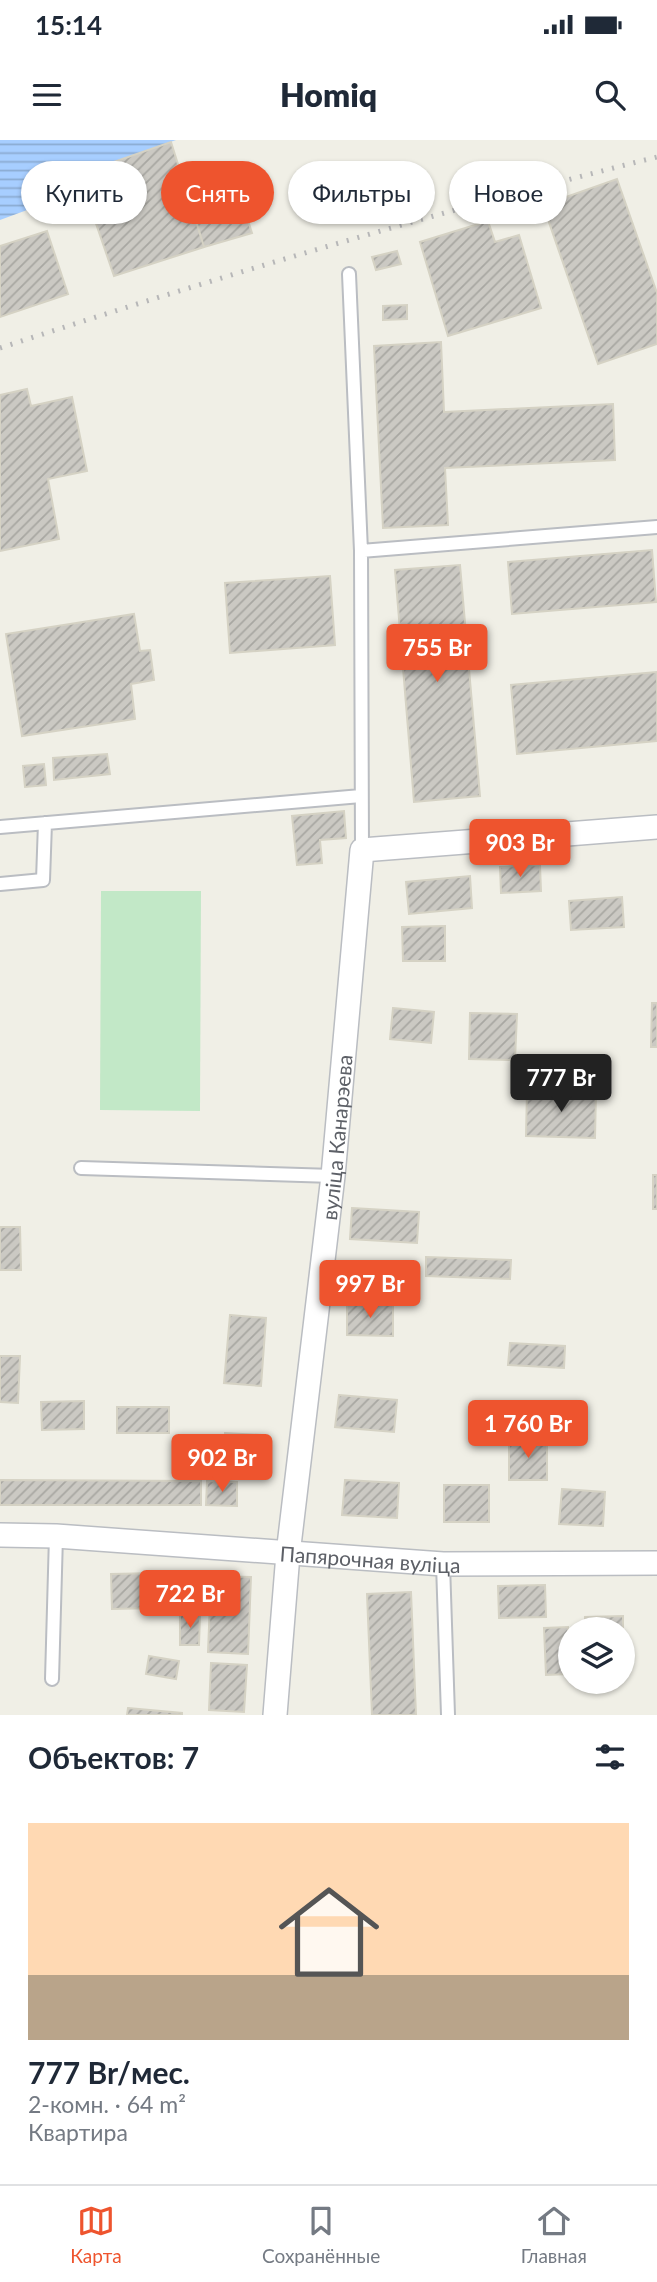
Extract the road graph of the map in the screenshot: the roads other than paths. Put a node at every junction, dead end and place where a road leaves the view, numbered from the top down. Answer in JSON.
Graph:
{"nodes":[{"id":1,"x":349,"y":274,"type":"dead end"},
{"id":2,"x":657,"y":527,"type":"edge"},
{"id":3,"x":361,"y":551,"type":"junction"},
{"id":4,"x":361,"y":796,"type":"junction"},
{"id":5,"x":45,"y":823,"type":"junction"},
{"id":6,"x":0,"y":827,"type":"edge"},
{"id":7,"x":657,"y":827,"type":"edge"},
{"id":8,"x":362,"y":850,"type":"junction"},
{"id":9,"x":0,"y":884,"type":"edge"},
{"id":10,"x":81,"y":1168,"type":"dead end"},
{"id":11,"x":333,"y":1176,"type":"junction"},
{"id":12,"x":0,"y":1535,"type":"edge"},
{"id":13,"x":56,"y":1536,"type":"junction"},
{"id":14,"x":288,"y":1554,"type":"junction"},
{"id":15,"x":657,"y":1563,"type":"edge"},
{"id":16,"x":443,"y":1564,"type":"junction"},
{"id":17,"x":52,"y":1679,"type":"dead end"},
{"id":18,"x":275,"y":1715,"type":"edge"},
{"id":19,"x":447,"y":1715,"type":"edge"}],
"edges":[{"from":1,"to":3,"type":"lane"},
{"from":2,"to":3,"type":"lane"},
{"from":3,"to":4,"type":"lane"},
{"from":4,"to":5,"type":"lane"},
{"from":4,"to":8,"type":"lane"},
{"from":5,"to":6,"type":"lane"},
{"from":5,"to":9,"type":"lane"},
{"from":7,"to":8,"type":"street"},
{"from":8,"to":11,"type":"street","name":"вуліца Канарэева"},
{"from":10,"to":11,"type":"lane"},
{"from":11,"to":14,"type":"street","name":"вуліца Канарэева"},
{"from":12,"to":13,"type":"street","name":"Папярочная вуліца"},
{"from":13,"to":14,"type":"street","name":"Папярочная вуліца"},
{"from":13,"to":17,"type":"lane"},
{"from":14,"to":16,"type":"street","name":"Папярочная вуліца"},
{"from":14,"to":18,"type":"street","name":"вуліца Канарэева"},
{"from":15,"to":16,"type":"street","name":"Папярочная вуліца"},
{"from":16,"to":19,"type":"lane"}]}
